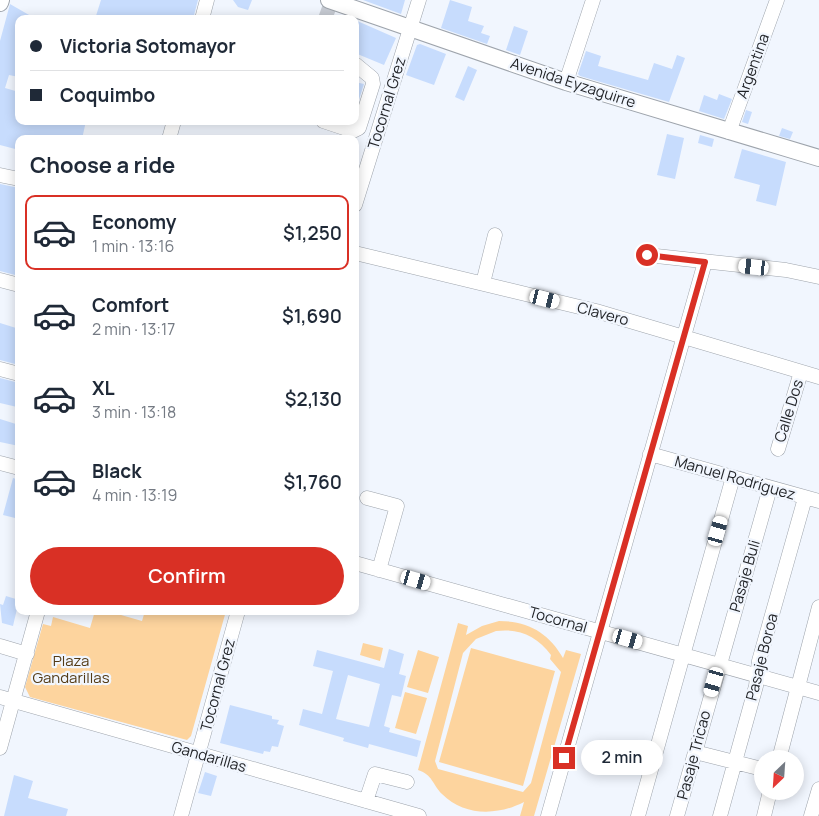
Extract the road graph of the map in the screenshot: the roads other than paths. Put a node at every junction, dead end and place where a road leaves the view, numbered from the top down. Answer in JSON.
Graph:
{"nodes":[{"id":1,"x":207,"y":0,"type":"edge"},
{"id":2,"x":419,"y":0,"type":"edge"},
{"id":3,"x":593,"y":0,"type":"edge"},
{"id":4,"x":777,"y":0,"type":"edge"},
{"id":5,"x":329,"y":3,"type":"edge"},
{"id":6,"x":203,"y":15,"type":"edge"},
{"id":7,"x":410,"y":30,"type":"junction"},
{"id":8,"x":359,"y":67,"type":"edge"},
{"id":9,"x":566,"y":82,"type":"junction"},
{"id":10,"x":370,"y":96,"type":"junction"},
{"id":11,"x":387,"y":102,"type":"junction"},
{"id":12,"x":335,"y":125,"type":"edge"},
{"id":13,"x":729,"y":132,"type":"junction"},
{"id":14,"x":819,"y":158,"type":"edge"},
{"id":15,"x":0,"y":175,"type":"edge"},
{"id":16,"x":15,"y":178,"type":"edge"},
{"id":17,"x":359,"y":192,"type":"edge"},
{"id":18,"x":495,"y":235,"type":"dead end"},
{"id":19,"x":359,"y":254,"type":"edge"},
{"id":20,"x":647,"y":255,"type":"dead end"},
{"id":21,"x":705,"y":262,"type":"junction"},
{"id":22,"x":819,"y":277,"type":"edge"},
{"id":23,"x":0,"y":280,"type":"edge"},
{"id":24,"x":483,"y":283,"type":"junction"},
{"id":25,"x":15,"y":284,"type":"edge"},
{"id":26,"x":684,"y":337,"type":"junction"},
{"id":27,"x":0,"y":369,"type":"edge"},
{"id":28,"x":801,"y":372,"type":"junction"},
{"id":29,"x":15,"y":373,"type":"edge"},
{"id":30,"x":819,"y":377,"type":"edge"},
{"id":31,"x":778,"y":449,"type":"dead end"},
{"id":32,"x":650,"y":454,"type":"junction"},
{"id":33,"x":0,"y":463,"type":"edge"},
{"id":34,"x":15,"y":467,"type":"edge"},
{"id":35,"x":733,"y":478,"type":"junction"},
{"id":36,"x":770,"y":488,"type":"junction"},
{"id":37,"x":367,"y":498,"type":"dead end"},
{"id":38,"x":812,"y":500,"type":"edge"},
{"id":39,"x":359,"y":564,"type":"edge"},
{"id":40,"x":379,"y":570,"type":"junction"},
{"id":41,"x":819,"y":607,"type":"edge"},
{"id":42,"x":37,"y":615,"type":"edge"},
{"id":43,"x":237,"y":615,"type":"edge"},
{"id":44,"x":600,"y":631,"type":"junction"},
{"id":45,"x":0,"y":646,"type":"edge"},
{"id":46,"x":26,"y":654,"type":"junction"},
{"id":47,"x":683,"y":655,"type":"junction"},
{"id":48,"x":719,"y":665,"type":"junction"},
{"id":49,"x":757,"y":676,"type":"junction"},
{"id":50,"x":798,"y":687,"type":"junction"},
{"id":51,"x":819,"y":693,"type":"edge"},
{"id":52,"x":7,"y":699,"type":"edge"},
{"id":53,"x":0,"y":748,"type":"edge"},
{"id":54,"x":782,"y":750,"type":"edge"},
{"id":55,"x":695,"y":752,"type":"junction"},
{"id":56,"x":198,"y":754,"type":"junction"},
{"id":57,"x":735,"y":762,"type":"junction"},
{"id":58,"x":754,"y":767,"type":"edge"},
{"id":59,"x":407,"y":782,"type":"dead end"},
{"id":60,"x":819,"y":789,"type":"edge"},
{"id":61,"x":768,"y":800,"type":"edge"},
{"id":62,"x":366,"y":801,"type":"junction"},
{"id":63,"x":181,"y":816,"type":"edge"},
{"id":64,"x":419,"y":816,"type":"edge"},
{"id":65,"x":548,"y":816,"type":"edge"},
{"id":66,"x":638,"y":816,"type":"edge"},
{"id":67,"x":677,"y":816,"type":"edge"},
{"id":68,"x":720,"y":816,"type":"edge"},
{"id":69,"x":764,"y":816,"type":"edge"},
{"id":70,"x":811,"y":816,"type":"edge"}],
"edges":[{"from":1,"to":6,"type":"street"},
{"from":2,"to":7,"type":"street","name":"Tocornal Grez"},
{"from":3,"to":9,"type":"street"},
{"from":4,"to":13,"type":"street","name":"Argentina"},
{"from":5,"to":7,"type":"main road","name":"Avenida Eyzaguirre"},
{"from":7,"to":9,"type":"main road","name":"Avenida Eyzaguirre"},
{"from":7,"to":11,"type":"street","name":"Tocornal Grez"},
{"from":8,"to":10,"type":"street"},
{"from":9,"to":13,"type":"main road","name":"Avenida Eyzaguirre"},
{"from":10,"to":11,"type":"street"},
{"from":10,"to":12,"type":"street"},
{"from":11,"to":17,"type":"street","name":"Tocornal Grez"},
{"from":13,"to":14,"type":"main road","name":"Avenida Eyzaguirre"},
{"from":15,"to":16,"type":"street"},
{"from":18,"to":24,"type":"street"},
{"from":19,"to":24,"type":"street","name":"Clavero"},
{"from":20,"to":21,"type":"street"},
{"from":21,"to":22,"type":"street"},
{"from":21,"to":26,"type":"street"},
{"from":23,"to":25,"type":"street"},
{"from":24,"to":26,"type":"street","name":"Clavero"},
{"from":26,"to":28,"type":"street","name":"Clavero"},
{"from":26,"to":32,"type":"street"},
{"from":27,"to":29,"type":"street"},
{"from":28,"to":30,"type":"street","name":"Clavero"},
{"from":28,"to":31,"type":"street","name":"Calle Dos"},
{"from":32,"to":35,"type":"street","name":"Manuel Rodríguez"},
{"from":32,"to":44,"type":"street"},
{"from":33,"to":34,"type":"street"},
{"from":35,"to":36,"type":"street","name":"Manuel Rodríguez"},
{"from":35,"to":47,"type":"street"},
{"from":36,"to":38,"type":"street","name":"Manuel Rodríguez"},
{"from":36,"to":48,"type":"street","name":"Pasaje Buli"},
{"from":37,"to":40,"type":"street"},
{"from":38,"to":49,"type":"street","name":"Pasaje Boroa"},
{"from":39,"to":40,"type":"street","name":"Tocornal"},
{"from":40,"to":44,"type":"street","name":"Tocornal"},
{"from":41,"to":50,"type":"street"},
{"from":42,"to":46,"type":"street"},
{"from":43,"to":56,"type":"street","name":"Tocornal Grez"},
{"from":44,"to":47,"type":"street","name":"Tocornal"},
{"from":44,"to":65,"type":"street"},
{"from":45,"to":46,"type":"street"},
{"from":46,"to":52,"type":"street"},
{"from":47,"to":48,"type":"street","name":"Tocornal"},
{"from":47,"to":66,"type":"street"},
{"from":48,"to":49,"type":"street","name":"Tocornal"},
{"from":48,"to":55,"type":"street","name":"Pasaje Tricao"},
{"from":49,"to":50,"type":"street","name":"Tocornal"},
{"from":49,"to":57,"type":"street","name":"Pasaje Boroa"},
{"from":50,"to":51,"type":"street","name":"Tocornal"},
{"from":50,"to":54,"type":"street"},
{"from":52,"to":53,"type":"street"},
{"from":52,"to":56,"type":"street","name":"Gandarillas"},
{"from":55,"to":57,"type":"street"},
{"from":55,"to":67,"type":"street","name":"Pasaje Tricao"},
{"from":56,"to":62,"type":"street","name":"Gandarillas"},
{"from":56,"to":63,"type":"street","name":"Tocornal Grez"},
{"from":57,"to":58,"type":"street"},
{"from":57,"to":68,"type":"street","name":"Pasaje Boroa"},
{"from":59,"to":62,"type":"street"},
{"from":60,"to":70,"type":"street"},
{"from":61,"to":69,"type":"street"},
{"from":62,"to":64,"type":"street","name":"Gandarillas"}]}
